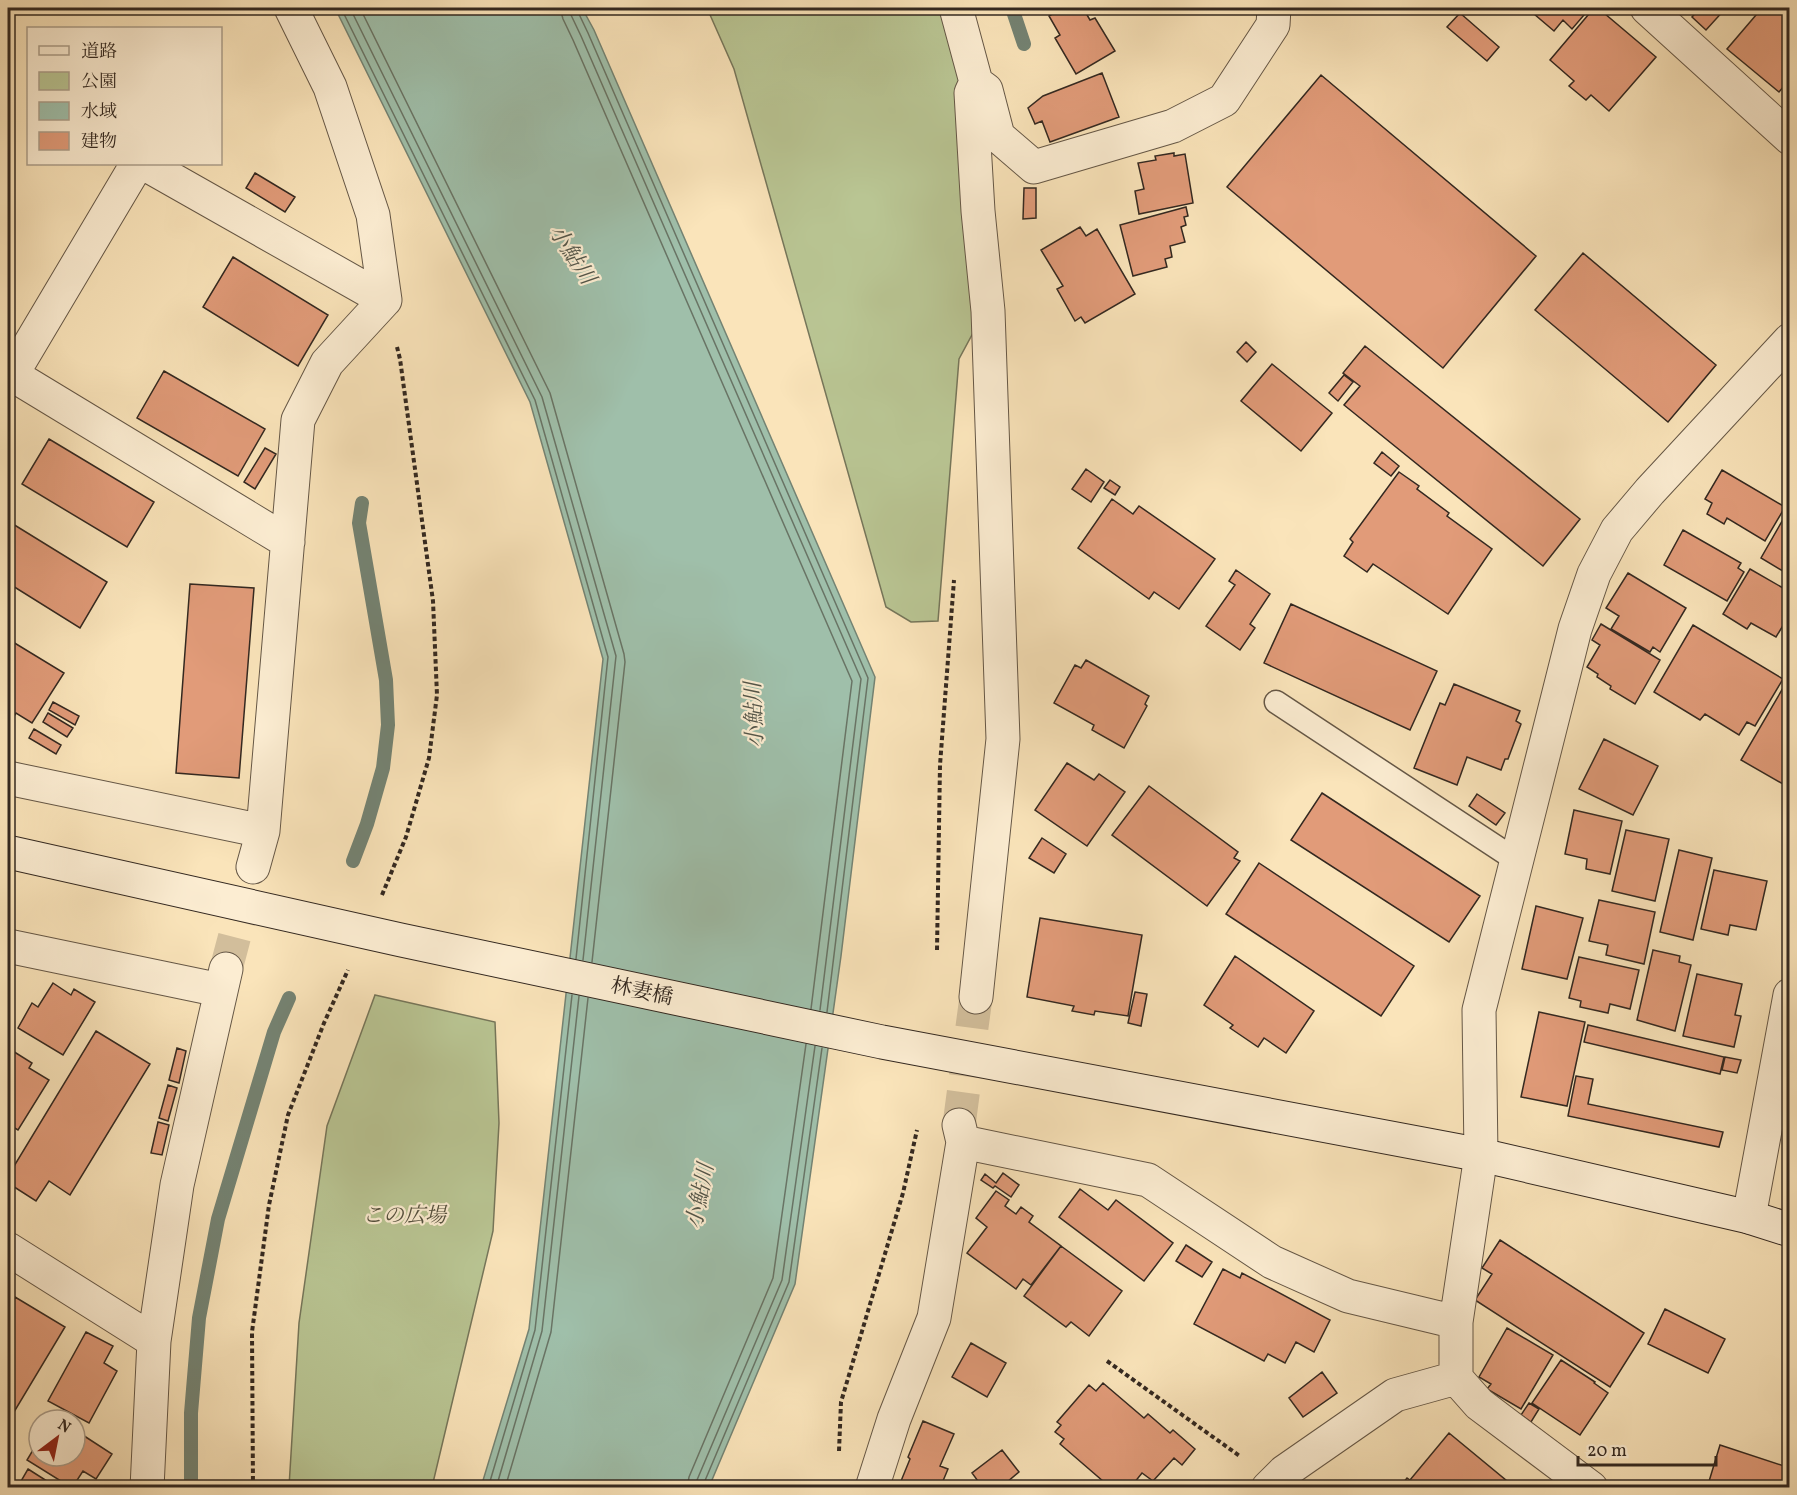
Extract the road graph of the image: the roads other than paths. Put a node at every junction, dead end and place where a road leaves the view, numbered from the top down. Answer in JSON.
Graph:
{"nodes":[{"id":1,"x":291,"y":8,"type":"edge"},
{"id":2,"x":956,"y":8,"type":"edge"},
{"id":3,"x":1274,"y":8,"type":"edge"},
{"id":4,"x":1647,"y":8,"type":"edge"},
{"id":5,"x":976,"y":82,"type":"junction"},
{"id":6,"x":1790,"y":138,"type":"edge"},
{"id":7,"x":136,"y":165,"type":"edge"},
{"id":8,"x":148,"y":165,"type":"edge"},
{"id":9,"x":385,"y":300,"type":"junction"},
{"id":10,"x":1790,"y":340,"type":"edge"},
{"id":11,"x":9,"y":378,"type":"edge"},
{"id":12,"x":288,"y":542,"type":"junction"},
{"id":13,"x":1276,"y":702,"type":"dead end"},
{"id":14,"x":8,"y":778,"type":"edge"},
{"id":15,"x":263,"y":831,"type":"junction"},
{"id":16,"x":8,"y":852,"type":"edge"},
{"id":17,"x":1516,"y":860,"type":"junction"},
{"id":18,"x":253,"y":867,"type":"tunnel mouth"},
{"id":19,"x":8,"y":946,"type":"edge"},
{"id":20,"x":1790,"y":995,"type":"edge"},
{"id":21,"x":976,"y":997,"type":"tunnel mouth"},
{"id":22,"x":1481,"y":1155,"type":"junction"},
{"id":23,"x":1749,"y":1217,"type":"junction"},
{"id":24,"x":1790,"y":1230,"type":"edge"},
{"id":25,"x":8,"y":1249,"type":"edge"},
{"id":26,"x":1456,"y":1322,"type":"junction"},
{"id":27,"x":154,"y":1341,"type":"junction"},
{"id":28,"x":1456,"y":1378,"type":"junction"},
{"id":29,"x":1271,"y":1484,"type":"edge"},
{"id":30,"x":147,"y":1488,"type":"edge"},
{"id":31,"x":872,"y":1488,"type":"edge"},
{"id":32,"x":1591,"y":1488,"type":"edge"}],
"edges":[{"from":1,"to":9,"type":"street"},
{"from":2,"to":5,"type":"street"},
{"from":3,"to":5,"type":"street"},
{"from":4,"to":6,"type":"street"},
{"from":5,"to":21,"type":"street"},
{"from":7,"to":11,"type":"street"},
{"from":8,"to":9,"type":"street"},
{"from":9,"to":12,"type":"street"},
{"from":10,"to":17,"type":"street"},
{"from":11,"to":12,"type":"street"},
{"from":12,"to":15,"type":"street"},
{"from":13,"to":17,"type":"lane"},
{"from":14,"to":15,"type":"street"},
{"from":15,"to":18,"type":"street"},
{"from":16,"to":22,"type":"street","name":"林妻橋"},
{"from":17,"to":22,"type":"street"},
{"from":19,"to":27,"type":"street"},
{"from":20,"to":23,"type":"street"},
{"from":22,"to":23,"type":"street","name":"林妻橋"},
{"from":22,"to":26,"type":"street"},
{"from":23,"to":24,"type":"street","name":"林妻橋"},
{"from":25,"to":27,"type":"street"},
{"from":26,"to":28,"type":"street"},
{"from":26,"to":31,"type":"street"},
{"from":27,"to":30,"type":"street"},
{"from":28,"to":29,"type":"street"},
{"from":28,"to":32,"type":"street"}]}
